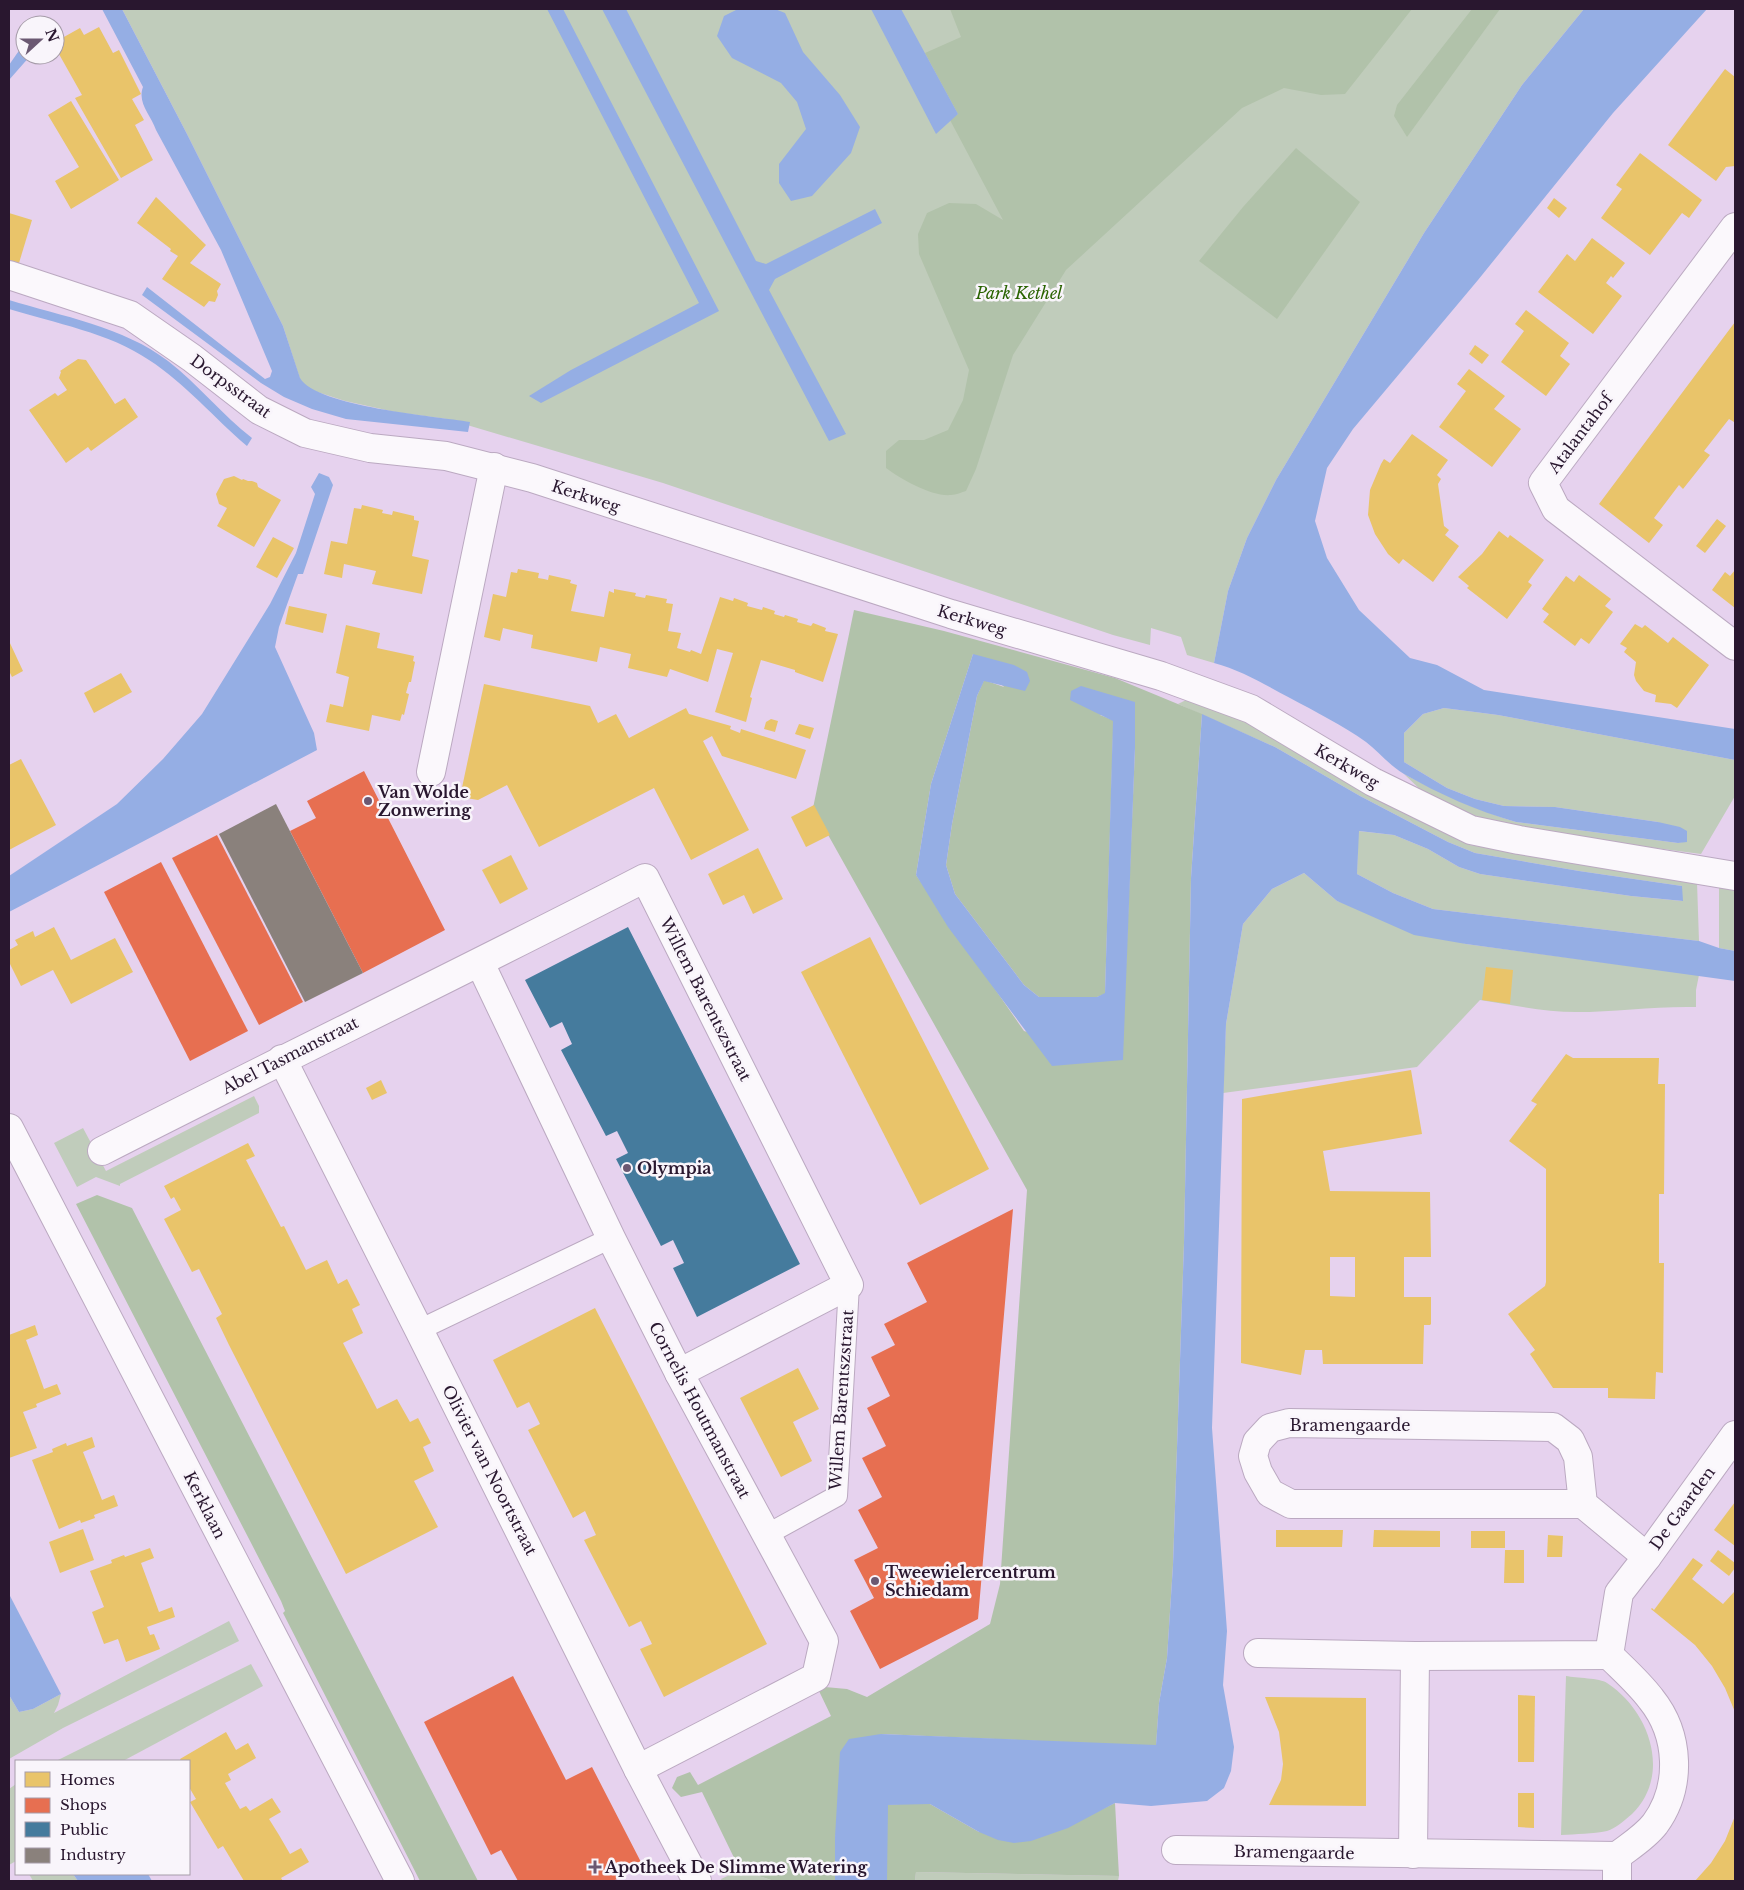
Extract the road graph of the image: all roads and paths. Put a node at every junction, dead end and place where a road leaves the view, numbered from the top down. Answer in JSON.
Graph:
{"nodes":[{"id":1,"x":1735,"y":227,"type":"edge"},
{"id":2,"x":9,"y":275,"type":"edge"},
{"id":3,"x":494,"y":467,"type":"junction"},
{"id":4,"x":1735,"y":646,"type":"edge"},
{"id":5,"x":431,"y":772,"type":"dead end"},
{"id":6,"x":1735,"y":876,"type":"edge"},
{"id":7,"x":480,"y":963,"type":"junction"},
{"id":8,"x":282,"y":1059,"type":"junction"},
{"id":9,"x":9,"y":1128,"type":"edge"},
{"id":10,"x":102,"y":1151,"type":"dead end"},
{"id":11,"x":611,"y":1238,"type":"junction"},
{"id":12,"x":849,"y":1285,"type":"junction"},
{"id":13,"x":419,"y":1330,"type":"junction"},
{"id":14,"x":679,"y":1372,"type":"junction"},
{"id":15,"x":1735,"y":1435,"type":"edge"},
{"id":16,"x":1582,"y":1504,"type":"junction"},
{"id":17,"x":766,"y":1535,"type":"junction"},
{"id":18,"x":1647,"y":1557,"type":"junction"},
{"id":19,"x":1258,"y":1653,"type":"dead end"},
{"id":20,"x":1609,"y":1655,"type":"junction"},
{"id":21,"x":1415,"y":1656,"type":"junction"},
{"id":22,"x":638,"y":1768,"type":"junction"},
{"id":23,"x":1176,"y":1850,"type":"dead end"},
{"id":24,"x":1413,"y":1854,"type":"junction"},
{"id":25,"x":1617,"y":1868,"type":"edge"},
{"id":26,"x":400,"y":1881,"type":"edge"},
{"id":27,"x":697,"y":1881,"type":"edge"}],
"edges":[{"from":1,"to":4,"type":"street","name":"Atalantahof"},
{"from":2,"to":3,"type":"street","name":"Dorpsstraat"},
{"from":3,"to":5,"type":"street"},
{"from":3,"to":6,"type":"street","name":"Kerkweg"},
{"from":7,"to":8,"type":"street","name":"Abel Tasmanstraat"},
{"from":7,"to":11,"type":"street","name":"Cornelis Houtmanstraat"},
{"from":7,"to":12,"type":"street","name":"Willem Barentszstraat"},
{"from":8,"to":10,"type":"street","name":"Abel Tasmanstraat"},
{"from":8,"to":13,"type":"street","name":"Olivier van Noortstraat"},
{"from":9,"to":26,"type":"street","name":"Kerklaan"},
{"from":11,"to":13,"type":"lane"},
{"from":11,"to":14,"type":"street","name":"Cornelis Houtmanstraat"},
{"from":12,"to":14,"type":"street","name":"Willem Barentszstraat"},
{"from":12,"to":17,"type":"lane","name":"Willem Barentszstraat"},
{"from":13,"to":22,"type":"street","name":"Olivier van Noortstraat"},
{"from":14,"to":17,"type":"street","name":"Cornelis Houtmanstraat"},
{"from":15,"to":18,"type":"street","name":"De Gaarden"},
{"from":16,"to":16,"type":"street","name":"Bramengaarde"},
{"from":16,"to":18,"type":"street"},
{"from":17,"to":22,"type":"street","name":"Cornelis Houtmanstraat"},
{"from":18,"to":20,"type":"street"},
{"from":19,"to":21,"type":"street"},
{"from":20,"to":21,"type":"street"},
{"from":20,"to":25,"type":"street"},
{"from":21,"to":24,"type":"street"},
{"from":22,"to":27,"type":"street","name":"Olivier van Noortstraat"},
{"from":23,"to":24,"type":"street","name":"Bramengaarde"},
{"from":24,"to":25,"type":"street","name":"Bramengaarde"}]}
